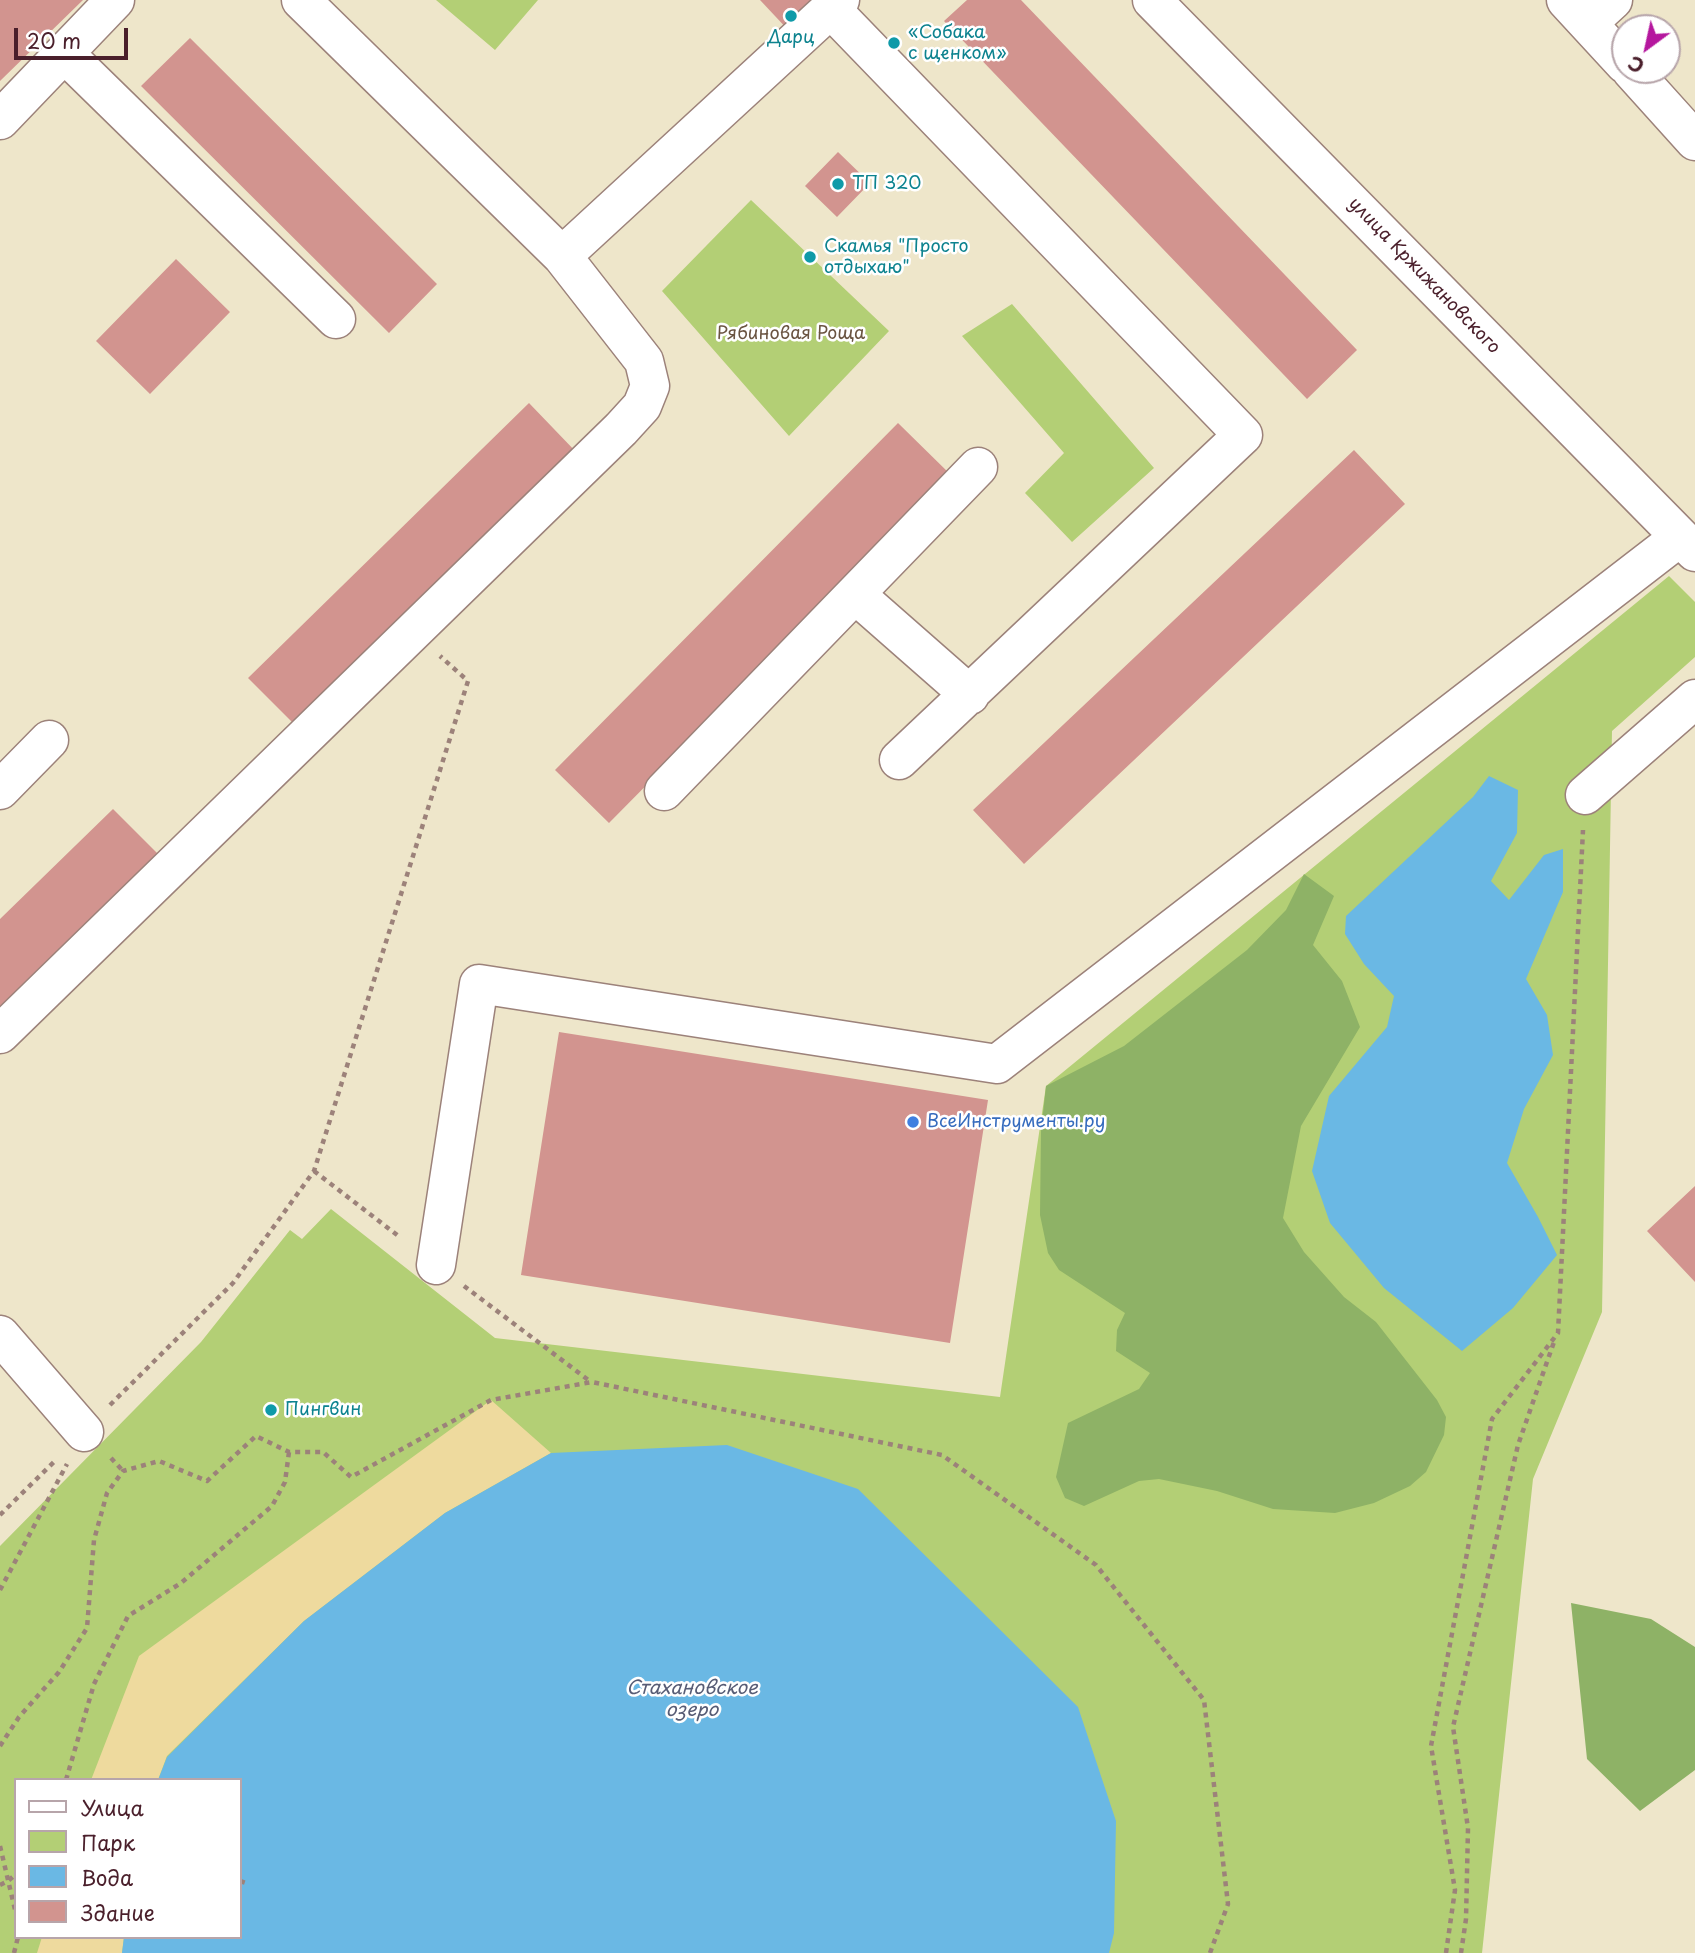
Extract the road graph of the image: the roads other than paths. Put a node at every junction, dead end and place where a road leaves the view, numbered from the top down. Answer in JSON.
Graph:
{"nodes":[{"id":1,"x":115,"y":0,"type":"edge"},
{"id":2,"x":301,"y":0,"type":"edge"},
{"id":3,"x":1152,"y":0,"type":"edge"},
{"id":4,"x":835,"y":5,"type":"edge"},
{"id":5,"x":1589,"y":8,"type":"edge"},
{"id":6,"x":1611,"y":42,"type":"edge"},
{"id":7,"x":64,"y":53,"type":"junction"},
{"id":8,"x":1643,"y":84,"type":"edge"},
{"id":9,"x":0,"y":120,"type":"edge"},
{"id":10,"x":1695,"y":141,"type":"edge"},
{"id":11,"x":562,"y":256,"type":"junction"},
{"id":12,"x":336,"y":319,"type":"dead end"},
{"id":13,"x":978,"y":467,"type":"dead end"},
{"id":14,"x":1688,"y":544,"type":"edge"},
{"id":15,"x":855,"y":594,"type":"junction"},
{"id":16,"x":970,"y":695,"type":"junction"},
{"id":17,"x":1695,"y":699,"type":"edge"},
{"id":18,"x":49,"y":740,"type":"dead end"},
{"id":19,"x":899,"y":760,"type":"dead end"},
{"id":20,"x":0,"y":790,"type":"edge"},
{"id":21,"x":664,"y":791,"type":"dead end"},
{"id":22,"x":1585,"y":795,"type":"road end"},
{"id":23,"x":0,"y":1034,"type":"edge"},
{"id":24,"x":436,"y":1265,"type":"dead end"},
{"id":25,"x":0,"y":1335,"type":"edge"},
{"id":26,"x":84,"y":1432,"type":"road end"}],
"edges":[{"from":1,"to":7,"type":"street"},
{"from":2,"to":11,"type":"street"},
{"from":3,"to":14,"type":"street","name":"улица Кржижановского"},
{"from":4,"to":11,"type":"street"},
{"from":4,"to":16,"type":"street"},
{"from":5,"to":6,"type":"street"},
{"from":7,"to":9,"type":"street"},
{"from":7,"to":12,"type":"street"},
{"from":8,"to":10,"type":"street"},
{"from":11,"to":23,"type":"street"},
{"from":13,"to":15,"type":"street"},
{"from":14,"to":24,"type":"street"},
{"from":15,"to":16,"type":"street"},
{"from":15,"to":21,"type":"street"},
{"from":16,"to":19,"type":"street"},
{"from":17,"to":22,"type":"street"},
{"from":18,"to":20,"type":"street"},
{"from":25,"to":26,"type":"street"}]}
